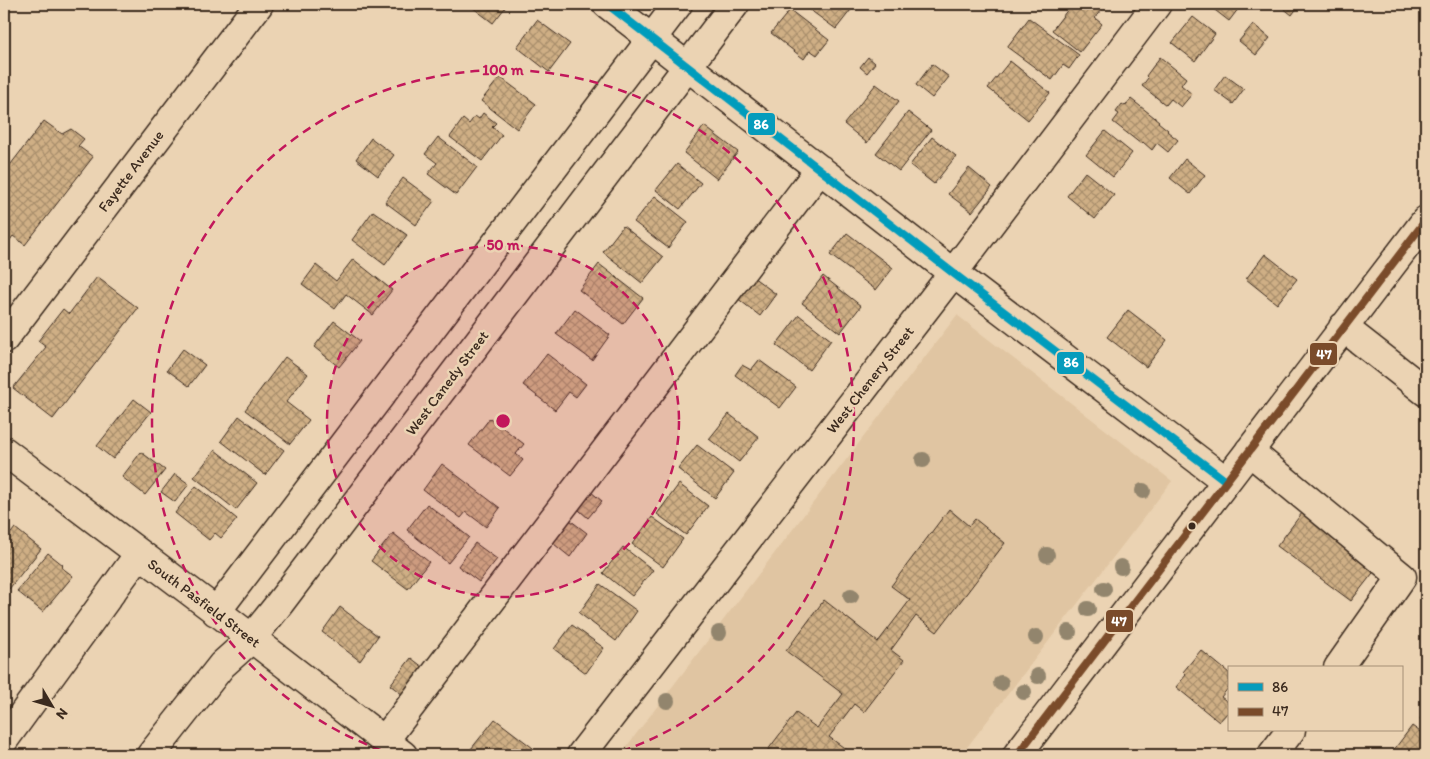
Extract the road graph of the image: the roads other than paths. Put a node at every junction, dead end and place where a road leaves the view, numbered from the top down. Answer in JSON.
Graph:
{"nodes":[{"id":1,"x":259,"y":4,"type":"edge"},
{"id":2,"x":607,"y":4,"type":"edge"},
{"id":3,"x":678,"y":4,"type":"edge"},
{"id":4,"x":735,"y":4,"type":"edge"},
{"id":5,"x":1157,"y":4,"type":"edge"},
{"id":6,"x":652,"y":38,"type":"junction"},
{"id":7,"x":688,"y":66,"type":"junction"},
{"id":8,"x":820,"y":168,"type":"junction"},
{"id":9,"x":1426,"y":220,"type":"edge"},
{"id":10,"x":953,"y":273,"type":"junction"},
{"id":11,"x":1343,"y":327,"type":"junction"},
{"id":12,"x":4,"y":339,"type":"edge"},
{"id":13,"x":1426,"y":392,"type":"edge"},
{"id":14,"x":4,"y":451,"type":"edge"},
{"id":15,"x":1249,"y":451,"type":"junction"},
{"id":16,"x":1226,"y":481,"type":"junction"},
{"id":17,"x":139,"y":554,"type":"junction"},
{"id":18,"x":216,"y":612,"type":"junction"},
{"id":19,"x":251,"y":639,"type":"junction"},
{"id":20,"x":1339,"y":666,"type":"edge"},
{"id":21,"x":1289,"y":732,"type":"edge"},
{"id":22,"x":4,"y":740,"type":"edge"},
{"id":23,"x":393,"y":748,"type":"edge"},
{"id":24,"x":151,"y":755,"type":"edge"},
{"id":25,"x":581,"y":755,"type":"edge"},
{"id":26,"x":1017,"y":755,"type":"edge"},
{"id":27,"x":1272,"y":755,"type":"edge"}],
"edges":[{"from":1,"to":12,"type":"street","name":"Fayette Avenue"},
{"from":2,"to":6,"type":"street"},
{"from":3,"to":6,"type":"street"},
{"from":4,"to":7,"type":"street","name":"West Canedy Street"},
{"from":5,"to":10,"type":"street","name":"West Chenery Street"},
{"from":6,"to":7,"type":"street"},
{"from":6,"to":18,"type":"street"},
{"from":7,"to":8,"type":"street"},
{"from":7,"to":19,"type":"street","name":"West Canedy Street"},
{"from":8,"to":10,"type":"street"},
{"from":8,"to":23,"type":"street"},
{"from":9,"to":11,"type":"street"},
{"from":10,"to":16,"type":"street"},
{"from":10,"to":25,"type":"street","name":"West Chenery Street"},
{"from":11,"to":13,"type":"street"},
{"from":11,"to":15,"type":"street"},
{"from":14,"to":17,"type":"street","name":"South Pasfield Street"},
{"from":15,"to":16,"type":"street"},
{"from":15,"to":20,"type":"street"},
{"from":16,"to":26,"type":"street"},
{"from":17,"to":18,"type":"street","name":"South Pasfield Street"},
{"from":17,"to":22,"type":"street"},
{"from":18,"to":19,"type":"street","name":"South Pasfield Street"},
{"from":19,"to":23,"type":"street","name":"South Pasfield Street"},
{"from":19,"to":24,"type":"street","name":"West Canedy Street"},
{"from":21,"to":27,"type":"street"}]}
